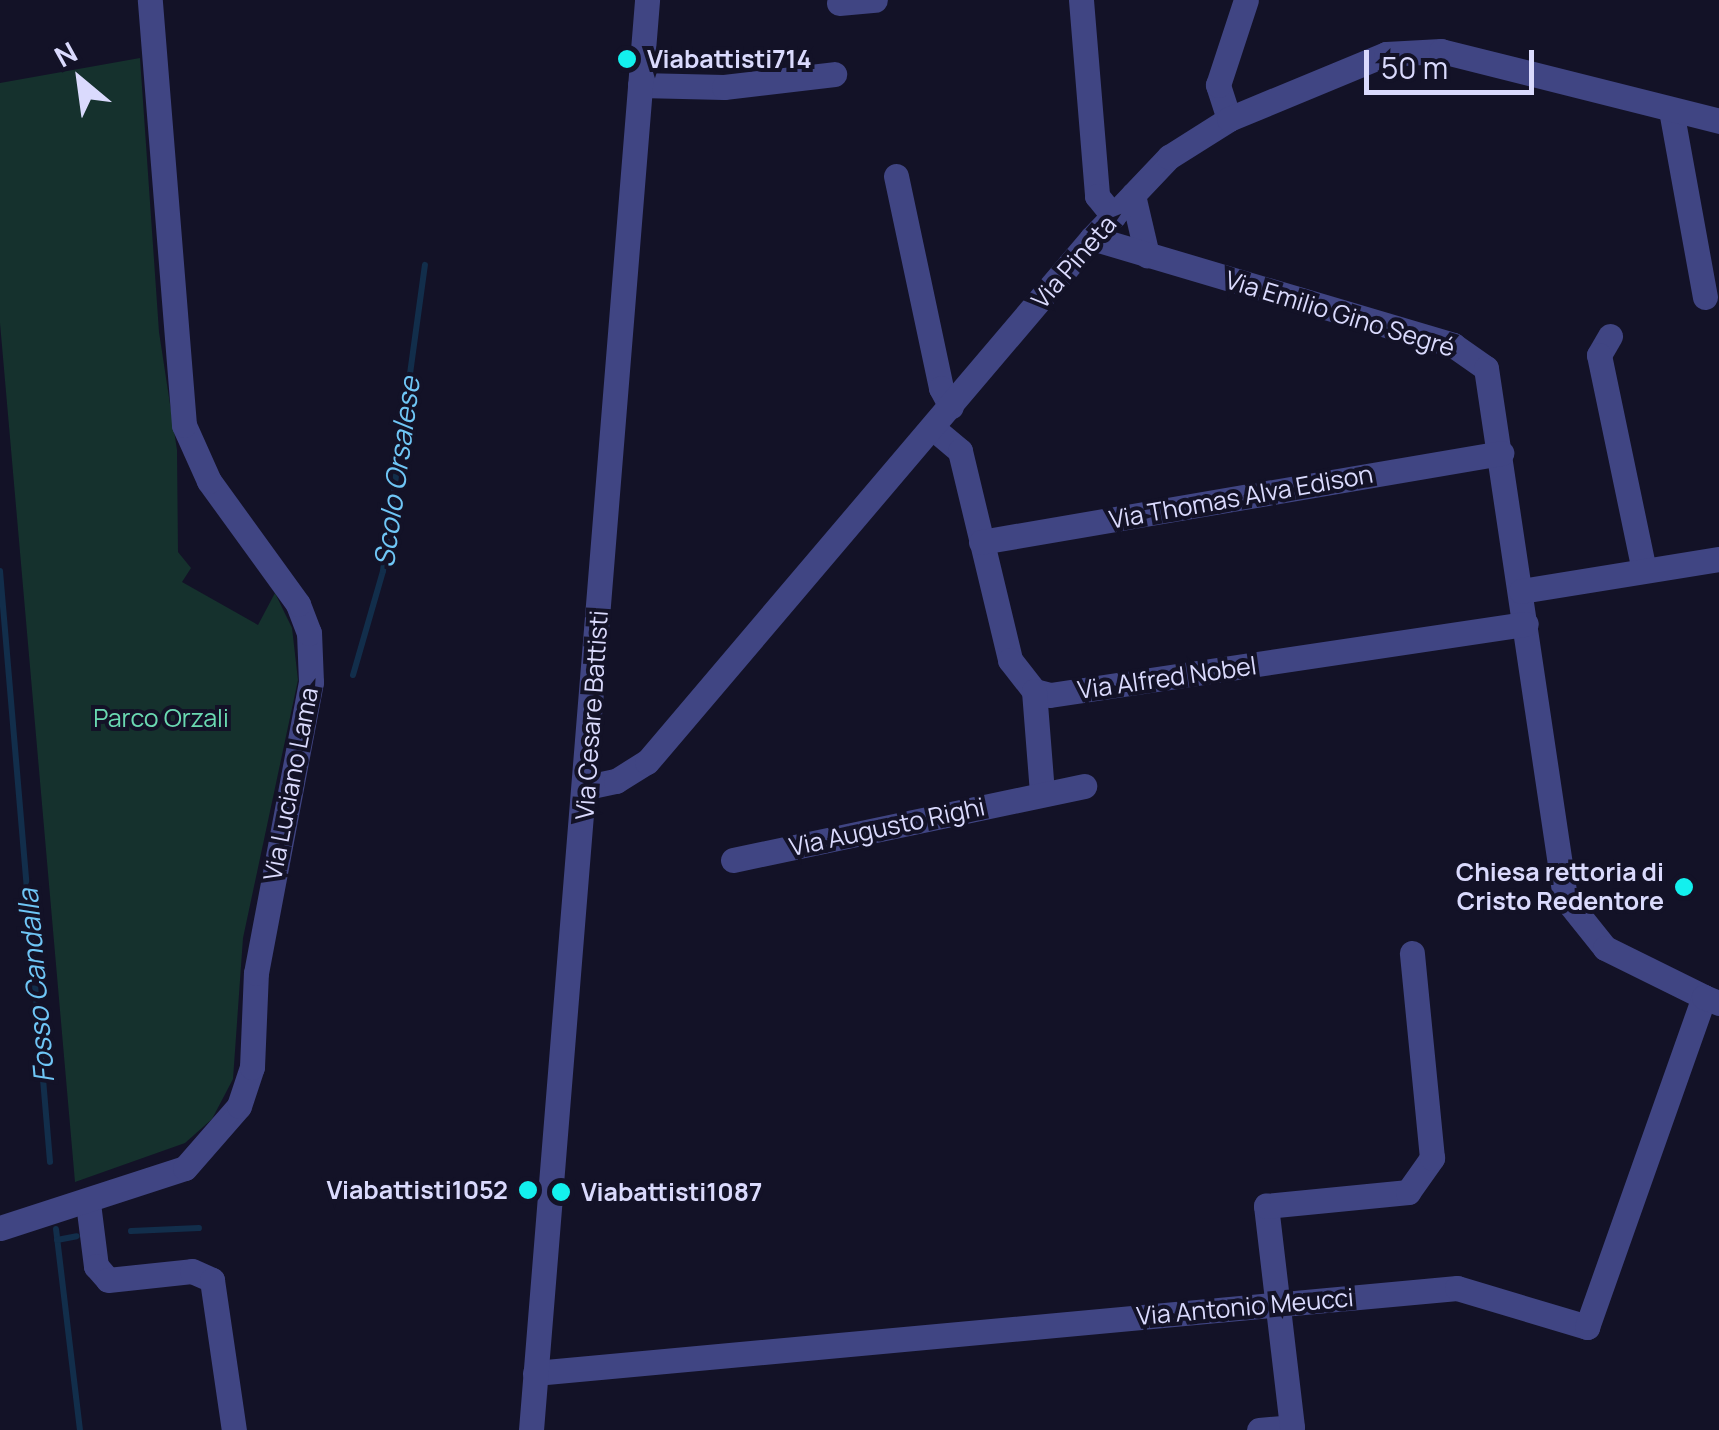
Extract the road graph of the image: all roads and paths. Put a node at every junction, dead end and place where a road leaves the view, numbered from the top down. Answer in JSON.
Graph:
{"nodes":[{"id":1,"x":150,"y":0,"type":"edge"},
{"id":2,"x":647,"y":0,"type":"edge"},
{"id":3,"x":876,"y":0,"type":"edge"},
{"id":4,"x":1081,"y":0,"type":"edge"},
{"id":5,"x":1246,"y":0,"type":"edge"},
{"id":6,"x":839,"y":2,"type":"dead end"},
{"id":7,"x":834,"y":74,"type":"dead end"},
{"id":8,"x":640,"y":85,"type":"junction"},
{"id":9,"x":1671,"y":110,"type":"junction"},
{"id":10,"x":1228,"y":119,"type":"junction"},
{"id":11,"x":1719,"y":122,"type":"edge"},
{"id":12,"x":896,"y":176,"type":"dead end"},
{"id":13,"x":1133,"y":195,"type":"junction"},
{"id":14,"x":1113,"y":216,"type":"junction"},
{"id":15,"x":1092,"y":238,"type":"junction"},
{"id":16,"x":1147,"y":254,"type":"junction"},
{"id":17,"x":1704,"y":298,"type":"dead end"},
{"id":18,"x":1610,"y":336,"type":"dead end"},
{"id":19,"x":951,"y":408,"type":"junction"},
{"id":20,"x":934,"y":429,"type":"junction"},
{"id":21,"x":1502,"y":453,"type":"junction"},
{"id":22,"x":981,"y":542,"type":"junction"},
{"id":23,"x":1719,"y":558,"type":"edge"},
{"id":24,"x":1644,"y":570,"type":"junction"},
{"id":25,"x":1521,"y":591,"type":"junction"},
{"id":26,"x":1526,"y":624,"type":"junction"},
{"id":27,"x":1034,"y":691,"type":"junction"},
{"id":28,"x":1084,"y":786,"type":"dead end"},
{"id":29,"x":587,"y":787,"type":"junction"},
{"id":30,"x":1042,"y":794,"type":"junction"},
{"id":31,"x":733,"y":860,"type":"dead end"},
{"id":32,"x":1412,"y":953,"type":"dead end"},
{"id":33,"x":1711,"y":1000,"type":"edge"},
{"id":34,"x":83,"y":1205,"type":"junction"},
{"id":35,"x":0,"y":1228,"type":"edge"},
{"id":36,"x":1277,"y":1304,"type":"junction"},
{"id":37,"x":535,"y":1374,"type":"junction"},
{"id":38,"x":234,"y":1430,"type":"edge"},
{"id":39,"x":531,"y":1430,"type":"edge"},
{"id":40,"x":1259,"y":1430,"type":"edge"}],
"edges":[{"from":1,"to":34,"type":"street","name":"Via Luciano Lama"},
{"from":2,"to":8,"type":"street","name":"Via Cesare Battisti"},
{"from":3,"to":6,"type":"street"},
{"from":4,"to":14,"type":"street"},
{"from":5,"to":10,"type":"street"},
{"from":7,"to":8,"type":"street"},
{"from":8,"to":29,"type":"street","name":"Via Cesare Battisti"},
{"from":9,"to":10,"type":"street","name":"Via Pineta"},
{"from":9,"to":11,"type":"street","name":"Via Pineta"},
{"from":9,"to":17,"type":"street"},
{"from":10,"to":13,"type":"street","name":"Via Pineta"},
{"from":12,"to":19,"type":"street"},
{"from":13,"to":14,"type":"street","name":"Via Pineta"},
{"from":13,"to":16,"type":"street"},
{"from":14,"to":15,"type":"street","name":"Via Pineta"},
{"from":15,"to":16,"type":"street","name":"Via Emilio Gino Segré"},
{"from":15,"to":19,"type":"street","name":"Via Pineta"},
{"from":16,"to":21,"type":"street","name":"Via Emilio Gino Segré"},
{"from":18,"to":24,"type":"street"},
{"from":19,"to":20,"type":"street","name":"Via Pineta"},
{"from":20,"to":22,"type":"street"},
{"from":20,"to":29,"type":"street","name":"Via Pineta"},
{"from":21,"to":22,"type":"street","name":"Via Thomas Alva Edison"},
{"from":21,"to":25,"type":"street","name":"Via Emilio Gino Segré"},
{"from":22,"to":27,"type":"street"},
{"from":23,"to":24,"type":"street"},
{"from":24,"to":25,"type":"street"},
{"from":25,"to":26,"type":"street","name":"Via Emilio Gino Segré"},
{"from":26,"to":27,"type":"street","name":"Via Alfred Nobel"},
{"from":26,"to":33,"type":"street","name":"Via Emilio Gino Segré"},
{"from":27,"to":30,"type":"street"},
{"from":28,"to":30,"type":"street","name":"Via Augusto Righi"},
{"from":29,"to":37,"type":"street","name":"Via Cesare Battisti"},
{"from":30,"to":31,"type":"street","name":"Via Augusto Righi"},
{"from":32,"to":36,"type":"street"},
{"from":33,"to":36,"type":"street","name":"Via Antonio Meucci"},
{"from":34,"to":35,"type":"street","name":"Via Luciano Lama"},
{"from":34,"to":38,"type":"street"},
{"from":36,"to":37,"type":"street","name":"Via Antonio Meucci"},
{"from":36,"to":40,"type":"street"},
{"from":37,"to":39,"type":"street","name":"Via Cesare Battisti"}]}
